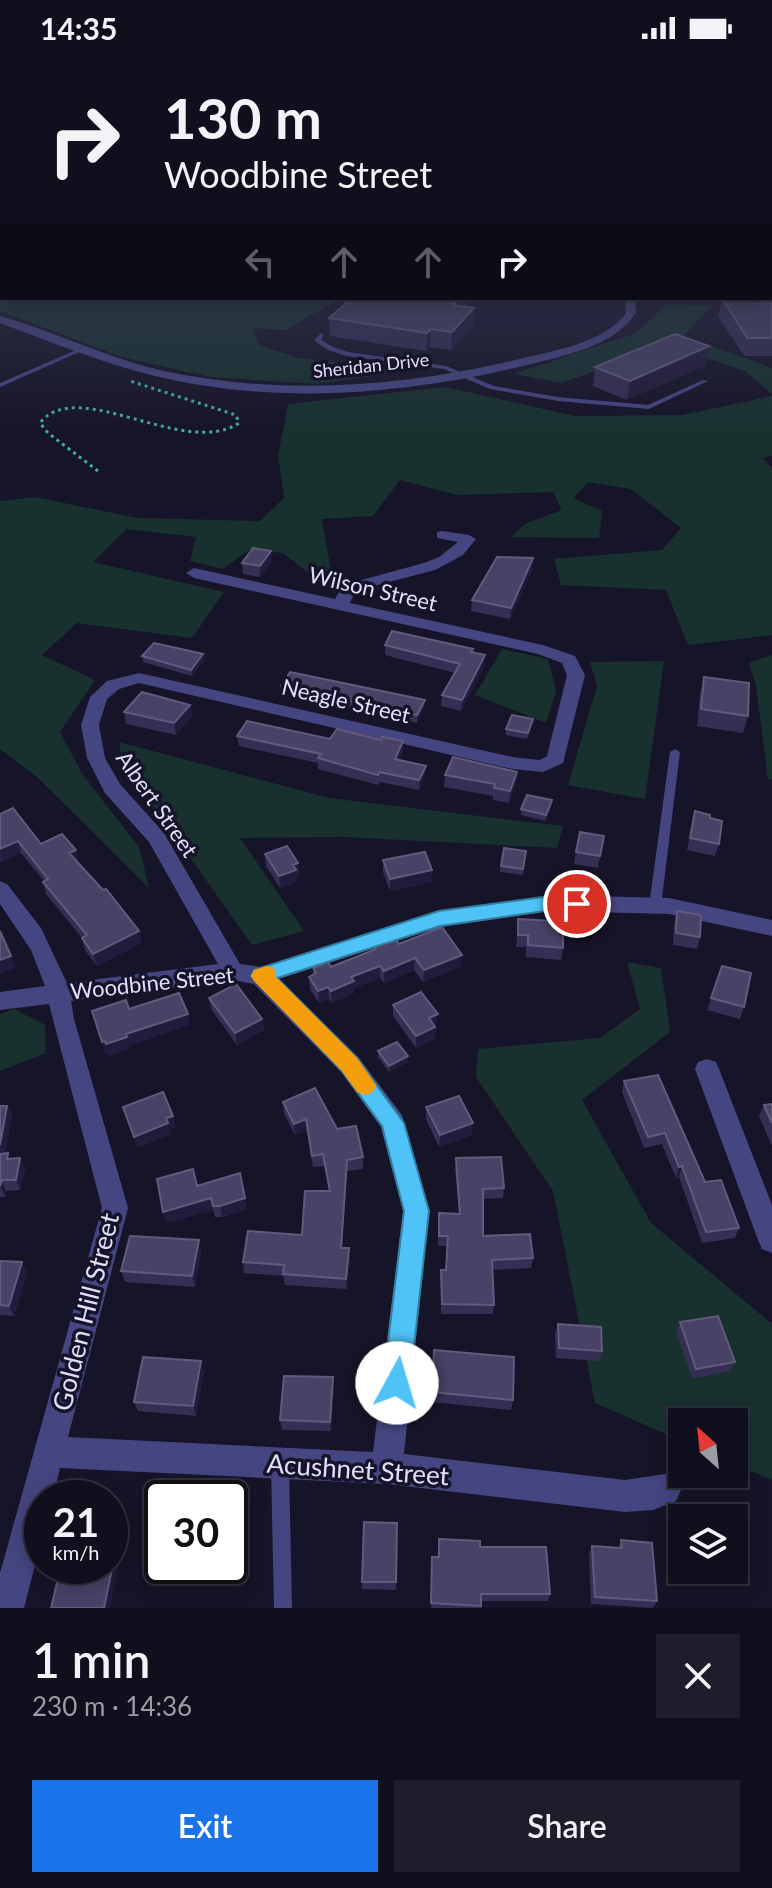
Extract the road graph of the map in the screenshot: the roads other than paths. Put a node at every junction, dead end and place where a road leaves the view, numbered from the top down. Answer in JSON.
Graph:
{"nodes":[{"id":1,"x":630,"y":300,"type":"edge"},
{"id":2,"x":0,"y":319,"type":"edge"},
{"id":3,"x":321,"y":335,"type":"dead end"},
{"id":4,"x":83,"y":349,"type":"junction"},
{"id":5,"x":460,"y":374,"type":"junction"},
{"id":6,"x":705,"y":381,"type":"dead end"},
{"id":7,"x":0,"y":385,"type":"edge"},
{"id":8,"x":442,"y":535,"type":"dead end"},
{"id":9,"x":194,"y":573,"type":"dead end"},
{"id":10,"x":341,"y":604,"type":"junction"},
{"id":11,"x":139,"y":678,"type":"joint"},
{"id":12,"x":675,"y":752,"type":"dead end"},
{"id":13,"x":543,"y":766,"type":"joint"},
{"id":14,"x":0,"y":889,"type":"edge"},
{"id":15,"x":655,"y":906,"type":"junction"},
{"id":16,"x":772,"y":928,"type":"edge"},
{"id":17,"x":233,"y":971,"type":"junction"},
{"id":18,"x":261,"y":976,"type":"junction"},
{"id":19,"x":60,"y":992,"type":"junction"},
{"id":20,"x":0,"y":1001,"type":"edge"},
{"id":21,"x":707,"y":1069,"type":"dead end"},
{"id":22,"x":772,"y":1240,"type":"edge"},
{"id":23,"x":50,"y":1452,"type":"junction"},
{"id":24,"x":280,"y":1463,"type":"junction"},
{"id":25,"x":387,"y":1468,"type":"junction"},
{"id":26,"x":665,"y":1490,"type":"dead end"},
{"id":27,"x":7,"y":1608,"type":"edge"},
{"id":28,"x":283,"y":1608,"type":"edge"}],
"edges":[{"from":1,"to":5,"type":"street","name":"Sheridan Drive"},
{"from":2,"to":4,"type":"street","name":"Sheridan Drive"},
{"from":3,"to":5,"type":"lane"},
{"from":4,"to":5,"type":"street","name":"Sheridan Drive"},
{"from":4,"to":7,"type":"lane"},
{"from":5,"to":6,"type":"lane"},
{"from":8,"to":10,"type":"street"},
{"from":9,"to":10,"type":"street","name":"Wilson Street"},
{"from":10,"to":13,"type":"street","name":"Wilson Street"},
{"from":11,"to":13,"type":"street","name":"Neagle Street"},
{"from":11,"to":17,"type":"street","name":"Albert Street"},
{"from":12,"to":15,"type":"lane"},
{"from":14,"to":19,"type":"street","name":"Golden Hill Street"},
{"from":15,"to":16,"type":"street","name":"Woodbine Street"},
{"from":15,"to":18,"type":"street","name":"Woodbine Street"},
{"from":17,"to":18,"type":"street","name":"Woodbine Street"},
{"from":17,"to":19,"type":"street","name":"Woodbine Street"},
{"from":18,"to":25,"type":"street"},
{"from":19,"to":20,"type":"street","name":"Woodbine Street"},
{"from":19,"to":23,"type":"street","name":"Golden Hill Street"},
{"from":21,"to":22,"type":"street"},
{"from":23,"to":24,"type":"street","name":"Acushnet Street"},
{"from":23,"to":27,"type":"street","name":"Golden Hill Street"},
{"from":24,"to":25,"type":"street","name":"Acushnet Street"},
{"from":24,"to":28,"type":"lane"},
{"from":25,"to":26,"type":"street","name":"Acushnet Street"}]}
